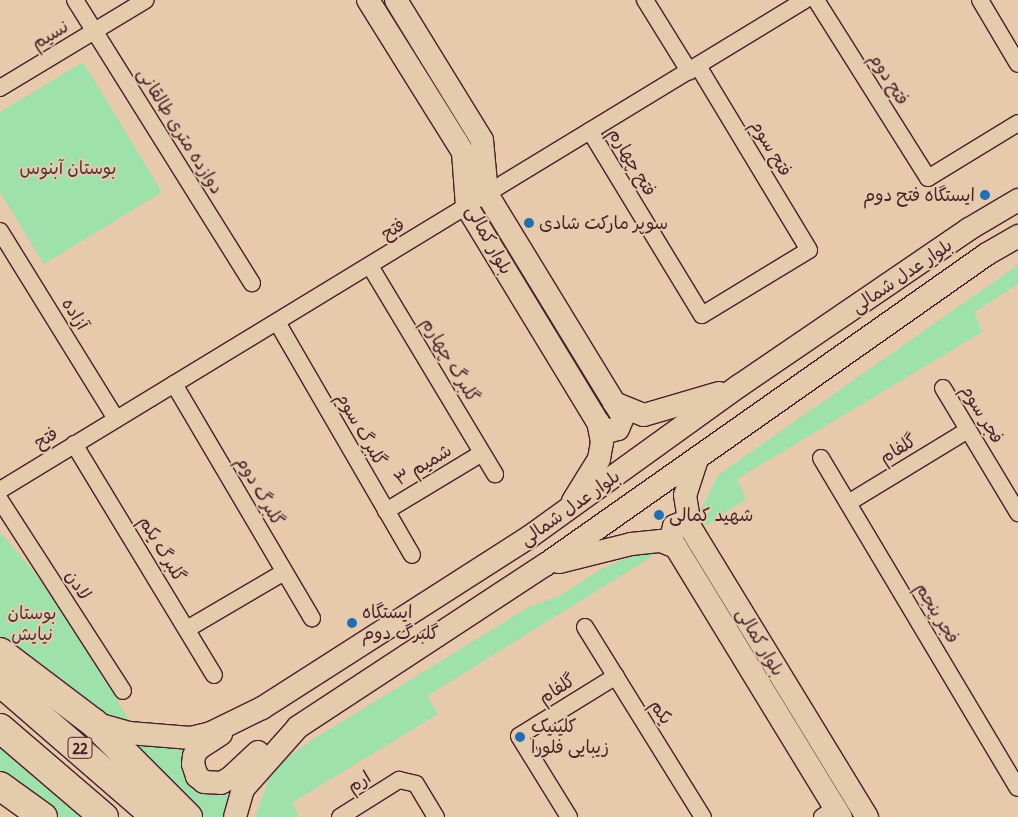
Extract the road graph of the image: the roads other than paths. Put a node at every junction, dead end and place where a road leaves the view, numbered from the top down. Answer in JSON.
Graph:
{"nodes":[{"id":1,"x":75,"y":0,"type":"edge"},
{"id":2,"x":146,"y":0,"type":"edge"},
{"id":3,"x":368,"y":0,"type":"edge"},
{"id":4,"x":396,"y":0,"type":"edge"},
{"id":5,"x":646,"y":0,"type":"edge"},
{"id":6,"x":805,"y":0,"type":"edge"},
{"id":7,"x":816,"y":0,"type":"edge"},
{"id":8,"x":980,"y":0,"type":"edge"},
{"id":9,"x":94,"y":32,"type":"junction"},
{"id":10,"x":1018,"y":64,"type":"edge"},
{"id":11,"x":693,"y":69,"type":"junction"},
{"id":12,"x":0,"y":88,"type":"edge"},
{"id":13,"x":1018,"y":123,"type":"edge"},
{"id":14,"x":590,"y":132,"type":"junction"},
{"id":15,"x":488,"y":194,"type":"junction"},
{"id":16,"x":1018,"y":200,"type":"edge"},
{"id":17,"x":467,"y":207,"type":"junction"},
{"id":18,"x":0,"y":231,"type":"edge"},
{"id":19,"x":1018,"y":236,"type":"edge"},
{"id":20,"x":370,"y":266,"type":"junction"},
{"id":21,"x":252,"y":283,"type":"dead end"},
{"id":22,"x":702,"y":316,"type":"joint"},
{"id":23,"x":277,"y":322,"type":"junction"},
{"id":24,"x":174,"y":384,"type":"junction"},
{"id":25,"x":739,"y":386,"type":"junction"},
{"id":26,"x":943,"y":388,"type":"dead end"},
{"id":27,"x":618,"y":410,"type":"junction"},
{"id":28,"x":116,"y":419,"type":"junction"},
{"id":29,"x":600,"y":424,"type":"junction"},
{"id":30,"x":968,"y":430,"type":"junction"},
{"id":31,"x":74,"y":444,"type":"junction"},
{"id":32,"x":482,"y":453,"type":"junction"},
{"id":33,"x":697,"y":458,"type":"junction"},
{"id":34,"x":821,"y":458,"type":"dead end"},
{"id":35,"x":495,"y":474,"type":"dead end"},
{"id":36,"x":0,"y":490,"type":"edge"},
{"id":37,"x":0,"y":500,"type":"edge"},
{"id":38,"x":848,"y":503,"type":"junction"},
{"id":39,"x":568,"y":510,"type":"junction"},
{"id":40,"x":386,"y":511,"type":"junction"},
{"id":41,"x":1018,"y":513,"type":"edge"},
{"id":42,"x":690,"y":527,"type":"junction"},
{"id":43,"x":673,"y":543,"type":"junction"},
{"id":44,"x":412,"y":555,"type":"dead end"},
{"id":45,"x":545,"y":565,"type":"junction"},
{"id":46,"x":284,"y":572,"type":"junction"},
{"id":47,"x":312,"y":618,"type":"dead end"},
{"id":48,"x":585,"y":627,"type":"dead end"},
{"id":49,"x":187,"y":629,"type":"junction"},
{"id":50,"x":0,"y":652,"type":"edge"},
{"id":51,"x":214,"y":675,"type":"dead end"},
{"id":52,"x":616,"y":676,"type":"junction"},
{"id":53,"x":0,"y":682,"type":"edge"},
{"id":54,"x":123,"y":691,"type":"dead end"},
{"id":55,"x":262,"y":708,"type":"junction"},
{"id":56,"x":94,"y":723,"type":"junction"},
{"id":57,"x":298,"y":726,"type":"junction"},
{"id":58,"x":0,"y":728,"type":"edge"},
{"id":59,"x":1018,"y":788,"type":"edge"},
{"id":60,"x":2,"y":789,"type":"edge"},
{"id":61,"x":832,"y":814,"type":"edge"},
{"id":62,"x":43,"y":817,"type":"edge"},
{"id":63,"x":104,"y":817,"type":"edge"},
{"id":64,"x":156,"y":817,"type":"edge"},
{"id":65,"x":188,"y":817,"type":"edge"},
{"id":66,"x":235,"y":817,"type":"edge"},
{"id":67,"x":340,"y":817,"type":"edge"},
{"id":68,"x":436,"y":817,"type":"edge"},
{"id":69,"x":569,"y":817,"type":"edge"},
{"id":70,"x":703,"y":817,"type":"edge"},
{"id":71,"x":867,"y":817,"type":"edge"}],
"edges":[{"from":1,"to":9,"type":"street","name":"دوازده متری طالقانی"},
{"from":2,"to":9,"type":"street","name":"نسیم"},
{"from":3,"to":17,"type":"main road","name":"بلوار کمالی"},
{"from":4,"to":15,"type":"main road","name":"بلوار کمالی"},
{"from":5,"to":11,"type":"street","name":"فتح سوم"},
{"from":6,"to":11,"type":"street","name":"فتح"},
{"from":7,"to":13,"type":"street","name":"فتح دوم"},
{"from":8,"to":10,"type":"street"},
{"from":9,"to":12,"type":"street","name":"نسیم"},
{"from":9,"to":21,"type":"street","name":"دوازده متری طالقانی"},
{"from":11,"to":14,"type":"street","name":"فتح"},
{"from":11,"to":22,"type":"street","name":"فتح سوم"},
{"from":14,"to":15,"type":"street","name":"فتح"},
{"from":14,"to":22,"type":"street","name":"فتح چهارم"},
{"from":15,"to":17,"type":"street","name":"فتح"},
{"from":15,"to":27,"type":"main road","name":"بلوار کمالی"},
{"from":16,"to":25,"type":"main road","name":"بلوار عدل شمالی"},
{"from":17,"to":20,"type":"street","name":"فتح"},
{"from":17,"to":29,"type":"main road","name":"بلوار کمالی"},
{"from":18,"to":28,"type":"street","name":"آزاده"},
{"from":19,"to":33,"type":"main road","name":"بلوار عدل شمالی"},
{"from":20,"to":23,"type":"street","name":"فتح"},
{"from":20,"to":32,"type":"street","name":"گلبرگ چهارم"},
{"from":23,"to":24,"type":"street","name":"فتح"},
{"from":23,"to":40,"type":"street","name":"گلبرگ سوم"},
{"from":24,"to":28,"type":"street","name":"فتح"},
{"from":24,"to":46,"type":"street","name":"گلبرگ دوم"},
{"from":25,"to":27,"type":"main road"},
{"from":25,"to":39,"type":"main road","name":"بلوار عدل شمالی"},
{"from":26,"to":30,"type":"street","name":"فجر سوم"},
{"from":27,"to":29,"type":"main road"},
{"from":28,"to":31,"type":"street","name":"فتح"},
{"from":29,"to":39,"type":"main road","name":"بلوار کمالی"},
{"from":30,"to":38,"type":"street","name":"گلفام"},
{"from":30,"to":41,"type":"street","name":"فجر سوم"},
{"from":31,"to":36,"type":"street","name":"فتح"},
{"from":31,"to":49,"type":"street","name":"گلبرگ یکم"},
{"from":32,"to":35,"type":"street","name":"گلبرگ چهارم"},
{"from":32,"to":40,"type":"street","name":"شمیم ۳"},
{"from":33,"to":42,"type":"main road","name":"بلوار کمالی"},
{"from":33,"to":45,"type":"main road","name":"بلوار عدل شمالی"},
{"from":34,"to":38,"type":"street","name":"فجر پنجم"},
{"from":37,"to":54,"type":"street","name":"لادن"},
{"from":38,"to":59,"type":"street","name":"فجر پنجم"},
{"from":39,"to":55,"type":"main road","name":"بلوار عدل شمالی"},
{"from":40,"to":44,"type":"street","name":"گلبرگ سوم"},
{"from":42,"to":43,"type":"main road"},
{"from":42,"to":71,"type":"main road","name":"بلوار کمالی"},
{"from":43,"to":45,"type":"main road"},
{"from":43,"to":61,"type":"main road","name":"بلوار کمالی"},
{"from":45,"to":57,"type":"main road","name":"بلوار عدل شمالی"},
{"from":46,"to":47,"type":"street","name":"گلبرگ دوم"},
{"from":46,"to":49,"type":"street"},
{"from":48,"to":52,"type":"street","name":"یکم"},
{"from":49,"to":51,"type":"street","name":"گلبرگ یکم"},
{"from":50,"to":56,"type":"highway"},
{"from":52,"to":69,"type":"street","name":"گلفام"},
{"from":52,"to":70,"type":"street","name":"یکم"},
{"from":53,"to":64,"type":"highway","number":"22"},
{"from":55,"to":56,"type":"main road","name":"بلوار عدل شمالی"},
{"from":55,"to":57,"type":"main road"},
{"from":56,"to":65,"type":"highway"},
{"from":57,"to":66,"type":"main road","name":"بلوار عدل شمالی"},
{"from":58,"to":63,"type":"highway","number":"22"},
{"from":60,"to":62,"type":"highway"},
{"from":67,"to":68,"type":"street","name":"ارم"}]}
